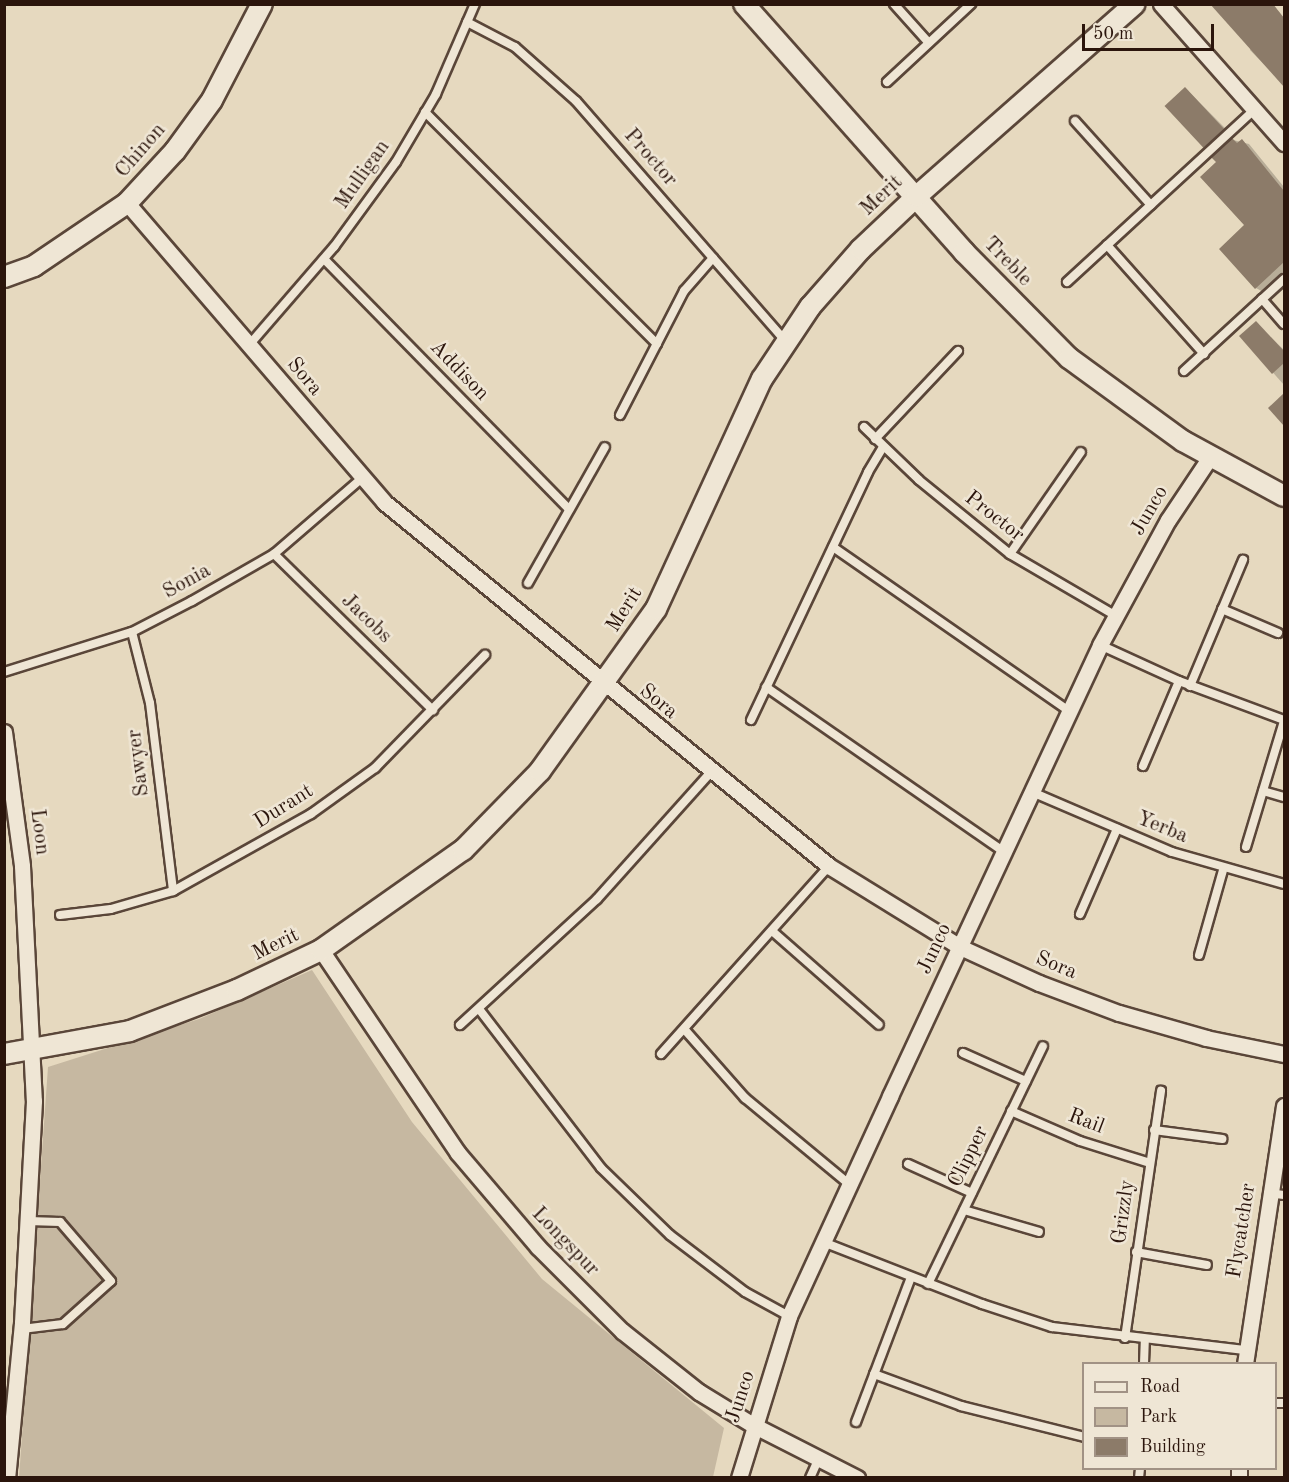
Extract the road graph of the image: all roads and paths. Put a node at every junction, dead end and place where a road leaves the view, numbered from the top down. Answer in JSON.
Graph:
{"nodes":[{"id":1,"x":262,"y":4,"type":"edge"},
{"id":2,"x":475,"y":4,"type":"edge"},
{"id":3,"x":744,"y":4,"type":"edge"},
{"id":4,"x":894,"y":4,"type":"edge"},
{"id":5,"x":971,"y":4,"type":"edge"},
{"id":6,"x":1134,"y":4,"type":"edge"},
{"id":7,"x":1161,"y":4,"type":"edge"},
{"id":8,"x":467,"y":22,"type":"junction"},
{"id":9,"x":929,"y":43,"type":"junction"},
{"id":10,"x":887,"y":82,"type":"dead end"},
{"id":11,"x":1254,"y":110,"type":"junction"},
{"id":12,"x":426,"y":112,"type":"junction"},
{"id":13,"x":1075,"y":121,"type":"dead end"},
{"id":14,"x":1284,"y":143,"type":"edge"},
{"id":15,"x":917,"y":196,"type":"junction"},
{"id":16,"x":127,"y":203,"type":"junction"},
{"id":17,"x":1151,"y":205,"type":"junction"},
{"id":18,"x":1107,"y":246,"type":"junction"},
{"id":19,"x":713,"y":258,"type":"junction"},
{"id":20,"x":324,"y":259,"type":"junction"},
{"id":21,"x":4,"y":277,"type":"edge"},
{"id":22,"x":1284,"y":279,"type":"edge"},
{"id":23,"x":1067,"y":282,"type":"dead end"},
{"id":24,"x":1262,"y":299,"type":"junction"},
{"id":25,"x":1284,"y":324,"type":"edge"},
{"id":26,"x":785,"y":341,"type":"junction"},
{"id":27,"x":657,"y":344,"type":"junction"},
{"id":28,"x":249,"y":345,"type":"junction"},
{"id":29,"x":958,"y":351,"type":"dead end"},
{"id":30,"x":1204,"y":354,"type":"junction"},
{"id":31,"x":1184,"y":371,"type":"dead end"},
{"id":32,"x":620,"y":416,"type":"dead end"},
{"id":33,"x":864,"y":427,"type":"dead end"},
{"id":34,"x":875,"y":439,"type":"junction"},
{"id":35,"x":605,"y":447,"type":"dead end"},
{"id":36,"x":883,"y":447,"type":"junction"},
{"id":37,"x":1081,"y":452,"type":"dead end"},
{"id":38,"x":1210,"y":457,"type":"junction"},
{"id":39,"x":362,"y":478,"type":"junction"},
{"id":40,"x":1284,"y":496,"type":"edge"},
{"id":41,"x":569,"y":509,"type":"junction"},
{"id":42,"x":832,"y":547,"type":"junction"},
{"id":43,"x":274,"y":554,"type":"junction"},
{"id":44,"x":1010,"y":554,"type":"junction"},
{"id":45,"x":1244,"y":560,"type":"dead end"},
{"id":46,"x":528,"y":583,"type":"dead end"},
{"id":47,"x":1222,"y":609,"type":"junction"},
{"id":48,"x":1116,"y":616,"type":"junction"},
{"id":49,"x":132,"y":632,"type":"junction"},
{"id":50,"x":1278,"y":633,"type":"dead end"},
{"id":51,"x":1100,"y":645,"type":"junction"},
{"id":52,"x":485,"y":655,"type":"dead end"},
{"id":53,"x":4,"y":672,"type":"edge"},
{"id":54,"x":1179,"y":681,"type":"junction"},
{"id":55,"x":604,"y":685,"type":"junction"},
{"id":56,"x":1190,"y":686,"type":"junction"},
{"id":57,"x":766,"y":687,"type":"junction"},
{"id":58,"x":433,"y":710,"type":"junction"},
{"id":59,"x":1069,"y":711,"type":"junction"},
{"id":60,"x":751,"y":720,"type":"dead end"},
{"id":61,"x":1284,"y":721,"type":"edge"},
{"id":62,"x":4,"y":732,"type":"edge"},
{"id":63,"x":1143,"y":766,"type":"dead end"},
{"id":64,"x":711,"y":772,"type":"junction"},
{"id":65,"x":1263,"y":791,"type":"junction"},
{"id":66,"x":1032,"y":792,"type":"junction"},
{"id":67,"x":1284,"y":797,"type":"edge"},
{"id":68,"x":1117,"y":829,"type":"junction"},
{"id":69,"x":1246,"y":847,"type":"dead end"},
{"id":70,"x":1004,"y":852,"type":"junction"},
{"id":71,"x":829,"y":866,"type":"junction"},
{"id":72,"x":1223,"y":870,"type":"junction"},
{"id":73,"x":1284,"y":884,"type":"edge"},
{"id":74,"x":173,"y":891,"type":"junction"},
{"id":75,"x":1080,"y":914,"type":"dead end"},
{"id":76,"x":60,"y":915,"type":"dead end"},
{"id":77,"x":772,"y":931,"type":"junction"},
{"id":78,"x":960,"y":947,"type":"junction"},
{"id":79,"x":321,"y":950,"type":"junction"},
{"id":80,"x":1199,"y":955,"type":"dead end"},
{"id":81,"x":479,"y":1009,"type":"junction"},
{"id":82,"x":460,"y":1025,"type":"dead end"},
{"id":83,"x":879,"y":1025,"type":"dead end"},
{"id":84,"x":685,"y":1030,"type":"junction"},
{"id":85,"x":1042,"y":1046,"type":"dead end"},
{"id":86,"x":31,"y":1050,"type":"junction"},
{"id":87,"x":963,"y":1053,"type":"dead end"},
{"id":88,"x":4,"y":1054,"type":"edge"},
{"id":89,"x":661,"y":1054,"type":"dead end"},
{"id":90,"x":1284,"y":1054,"type":"edge"},
{"id":91,"x":1026,"y":1081,"type":"junction"},
{"id":92,"x":1161,"y":1091,"type":"dead end"},
{"id":93,"x":1284,"y":1106,"type":"edge"},
{"id":94,"x":1011,"y":1111,"type":"junction"},
{"id":95,"x":1154,"y":1130,"type":"junction"},
{"id":96,"x":1222,"y":1139,"type":"dead end"},
{"id":97,"x":1149,"y":1163,"type":"junction"},
{"id":98,"x":908,"y":1164,"type":"dead end"},
{"id":99,"x":849,"y":1184,"type":"junction"},
{"id":100,"x":972,"y":1193,"type":"junction"},
{"id":101,"x":1268,"y":1193,"type":"junction"},
{"id":102,"x":1284,"y":1195,"type":"edge"},
{"id":103,"x":964,"y":1209,"type":"junction"},
{"id":104,"x":28,"y":1221,"type":"junction"},
{"id":105,"x":1039,"y":1232,"type":"dead end"},
{"id":106,"x":823,"y":1242,"type":"junction"},
{"id":107,"x":1136,"y":1252,"type":"junction"},
{"id":108,"x":1207,"y":1264,"type":"dead end"},
{"id":109,"x":911,"y":1277,"type":"junction"},
{"id":110,"x":928,"y":1284,"type":"junction"},
{"id":111,"x":789,"y":1316,"type":"junction"},
{"id":112,"x":22,"y":1329,"type":"junction"},
{"id":113,"x":1125,"y":1338,"type":"junction"},
{"id":114,"x":1145,"y":1341,"type":"junction"},
{"id":115,"x":1245,"y":1357,"type":"edge"},
{"id":116,"x":1144,"y":1362,"type":"edge"},
{"id":117,"x":874,"y":1374,"type":"junction"},
{"id":118,"x":856,"y":1422,"type":"dead end"},
{"id":119,"x":753,"y":1425,"type":"junction"},
{"id":120,"x":1082,"y":1437,"type":"edge"},
{"id":121,"x":819,"y":1458,"type":"junction"},
{"id":122,"x":7,"y":1478,"type":"edge"},
{"id":123,"x":739,"y":1478,"type":"edge"},
{"id":124,"x":810,"y":1478,"type":"edge"},
{"id":125,"x":857,"y":1478,"type":"edge"}],
"edges":[{"from":1,"to":16,"type":"street","name":"Chinon"},
{"from":2,"to":8,"type":"lane","name":"Mulligan"},
{"from":3,"to":15,"type":"street","name":"Treble"},
{"from":4,"to":9,"type":"lane"},
{"from":5,"to":9,"type":"lane"},
{"from":6,"to":15,"type":"street","name":"Merit"},
{"from":7,"to":11,"type":"street"},
{"from":8,"to":12,"type":"lane","name":"Mulligan"},
{"from":8,"to":19,"type":"lane","name":"Proctor"},
{"from":9,"to":10,"type":"lane"},
{"from":11,"to":14,"type":"street"},
{"from":11,"to":17,"type":"lane"},
{"from":12,"to":20,"type":"lane","name":"Mulligan"},
{"from":12,"to":27,"type":"lane"},
{"from":13,"to":17,"type":"lane"},
{"from":15,"to":26,"type":"street","name":"Merit"},
{"from":15,"to":38,"type":"street","name":"Treble"},
{"from":16,"to":21,"type":"street","name":"Chinon"},
{"from":16,"to":28,"type":"street","name":"Sora"},
{"from":17,"to":18,"type":"lane"},
{"from":18,"to":23,"type":"lane"},
{"from":18,"to":30,"type":"lane"},
{"from":19,"to":26,"type":"lane","name":"Proctor"},
{"from":19,"to":27,"type":"lane"},
{"from":20,"to":28,"type":"lane","name":"Mulligan"},
{"from":20,"to":41,"type":"lane","name":"Addison"},
{"from":22,"to":24,"type":"lane"},
{"from":24,"to":25,"type":"lane"},
{"from":24,"to":30,"type":"lane"},
{"from":26,"to":55,"type":"street","name":"Merit"},
{"from":27,"to":32,"type":"lane"},
{"from":28,"to":39,"type":"street","name":"Sora"},
{"from":29,"to":34,"type":"lane"},
{"from":30,"to":31,"type":"lane"},
{"from":33,"to":34,"type":"lane","name":"Proctor"},
{"from":34,"to":36,"type":"lane","name":"Proctor"},
{"from":35,"to":41,"type":"lane"},
{"from":36,"to":42,"type":"lane"},
{"from":36,"to":44,"type":"lane","name":"Proctor"},
{"from":37,"to":44,"type":"lane"},
{"from":38,"to":40,"type":"street","name":"Treble"},
{"from":38,"to":48,"type":"street","name":"Junco"},
{"from":39,"to":43,"type":"lane","name":"Sonia"},
{"from":39,"to":55,"type":"street","name":"Sora"},
{"from":41,"to":46,"type":"lane"},
{"from":42,"to":57,"type":"lane"},
{"from":42,"to":59,"type":"lane"},
{"from":43,"to":49,"type":"lane","name":"Sonia"},
{"from":43,"to":58,"type":"lane","name":"Jacobs"},
{"from":44,"to":48,"type":"lane","name":"Proctor"},
{"from":45,"to":47,"type":"lane"},
{"from":47,"to":50,"type":"lane"},
{"from":47,"to":56,"type":"lane"},
{"from":48,"to":51,"type":"street","name":"Junco"},
{"from":49,"to":53,"type":"lane","name":"Sonia"},
{"from":49,"to":74,"type":"lane","name":"Sawyer"},
{"from":51,"to":54,"type":"lane"},
{"from":51,"to":59,"type":"street","name":"Junco"},
{"from":52,"to":58,"type":"lane","name":"Durant"},
{"from":54,"to":56,"type":"lane"},
{"from":54,"to":63,"type":"lane"},
{"from":55,"to":64,"type":"street","name":"Sora"},
{"from":55,"to":79,"type":"street","name":"Merit"},
{"from":56,"to":61,"type":"lane"},
{"from":57,"to":60,"type":"lane"},
{"from":57,"to":70,"type":"lane"},
{"from":58,"to":74,"type":"lane","name":"Durant"},
{"from":59,"to":66,"type":"street","name":"Junco"},
{"from":61,"to":65,"type":"lane"},
{"from":62,"to":86,"type":"street","name":"Loon"},
{"from":64,"to":71,"type":"street","name":"Sora"},
{"from":64,"to":81,"type":"lane"},
{"from":65,"to":67,"type":"lane"},
{"from":65,"to":69,"type":"lane"},
{"from":66,"to":68,"type":"lane","name":"Yerba"},
{"from":66,"to":70,"type":"street","name":"Junco"},
{"from":68,"to":72,"type":"lane","name":"Yerba"},
{"from":68,"to":75,"type":"lane"},
{"from":70,"to":78,"type":"street","name":"Junco"},
{"from":71,"to":77,"type":"lane"},
{"from":71,"to":78,"type":"street","name":"Sora"},
{"from":72,"to":73,"type":"lane","name":"Yerba"},
{"from":72,"to":80,"type":"lane"},
{"from":74,"to":76,"type":"lane","name":"Durant"},
{"from":77,"to":83,"type":"lane"},
{"from":77,"to":84,"type":"lane"},
{"from":78,"to":90,"type":"street","name":"Sora"},
{"from":78,"to":99,"type":"street","name":"Junco"},
{"from":79,"to":86,"type":"street","name":"Merit"},
{"from":79,"to":119,"type":"street","name":"Longspur"},
{"from":81,"to":82,"type":"lane"},
{"from":81,"to":111,"type":"lane"},
{"from":84,"to":89,"type":"lane"},
{"from":84,"to":99,"type":"lane"},
{"from":85,"to":91,"type":"lane","name":"Clipper"},
{"from":86,"to":88,"type":"street","name":"Merit"},
{"from":86,"to":104,"type":"street","name":"Loon"},
{"from":87,"to":91,"type":"lane"},
{"from":91,"to":94,"type":"lane","name":"Clipper"},
{"from":92,"to":95,"type":"lane","name":"Grizzly"},
{"from":93,"to":101,"type":"street","name":"Flycatcher"},
{"from":94,"to":97,"type":"lane","name":"Rail"},
{"from":94,"to":100,"type":"lane","name":"Clipper"},
{"from":95,"to":96,"type":"lane"},
{"from":95,"to":97,"type":"lane","name":"Grizzly"},
{"from":97,"to":107,"type":"lane","name":"Grizzly"},
{"from":98,"to":100,"type":"lane"},
{"from":99,"to":106,"type":"street","name":"Junco"},
{"from":100,"to":103,"type":"lane","name":"Clipper"},
{"from":101,"to":102,"type":"lane"},
{"from":101,"to":115,"type":"street","name":"Flycatcher"},
{"from":103,"to":105,"type":"lane"},
{"from":103,"to":110,"type":"lane","name":"Clipper"},
{"from":104,"to":112,"type":"street","name":"Loon"},
{"from":104,"to":112,"type":"lane"},
{"from":106,"to":109,"type":"lane"},
{"from":106,"to":111,"type":"street","name":"Junco"},
{"from":107,"to":108,"type":"lane"},
{"from":107,"to":113,"type":"lane","name":"Grizzly"},
{"from":109,"to":110,"type":"lane"},
{"from":109,"to":117,"type":"lane"},
{"from":110,"to":113,"type":"lane"},
{"from":111,"to":119,"type":"street","name":"Junco"},
{"from":112,"to":122,"type":"street","name":"Loon"},
{"from":113,"to":114,"type":"lane"},
{"from":114,"to":115,"type":"lane"},
{"from":114,"to":116,"type":"lane"},
{"from":117,"to":118,"type":"lane"},
{"from":117,"to":120,"type":"lane"},
{"from":119,"to":121,"type":"street","name":"Longspur"},
{"from":119,"to":123,"type":"street","name":"Junco"},
{"from":121,"to":124,"type":"lane"},
{"from":121,"to":125,"type":"street","name":"Longspur"}]}
